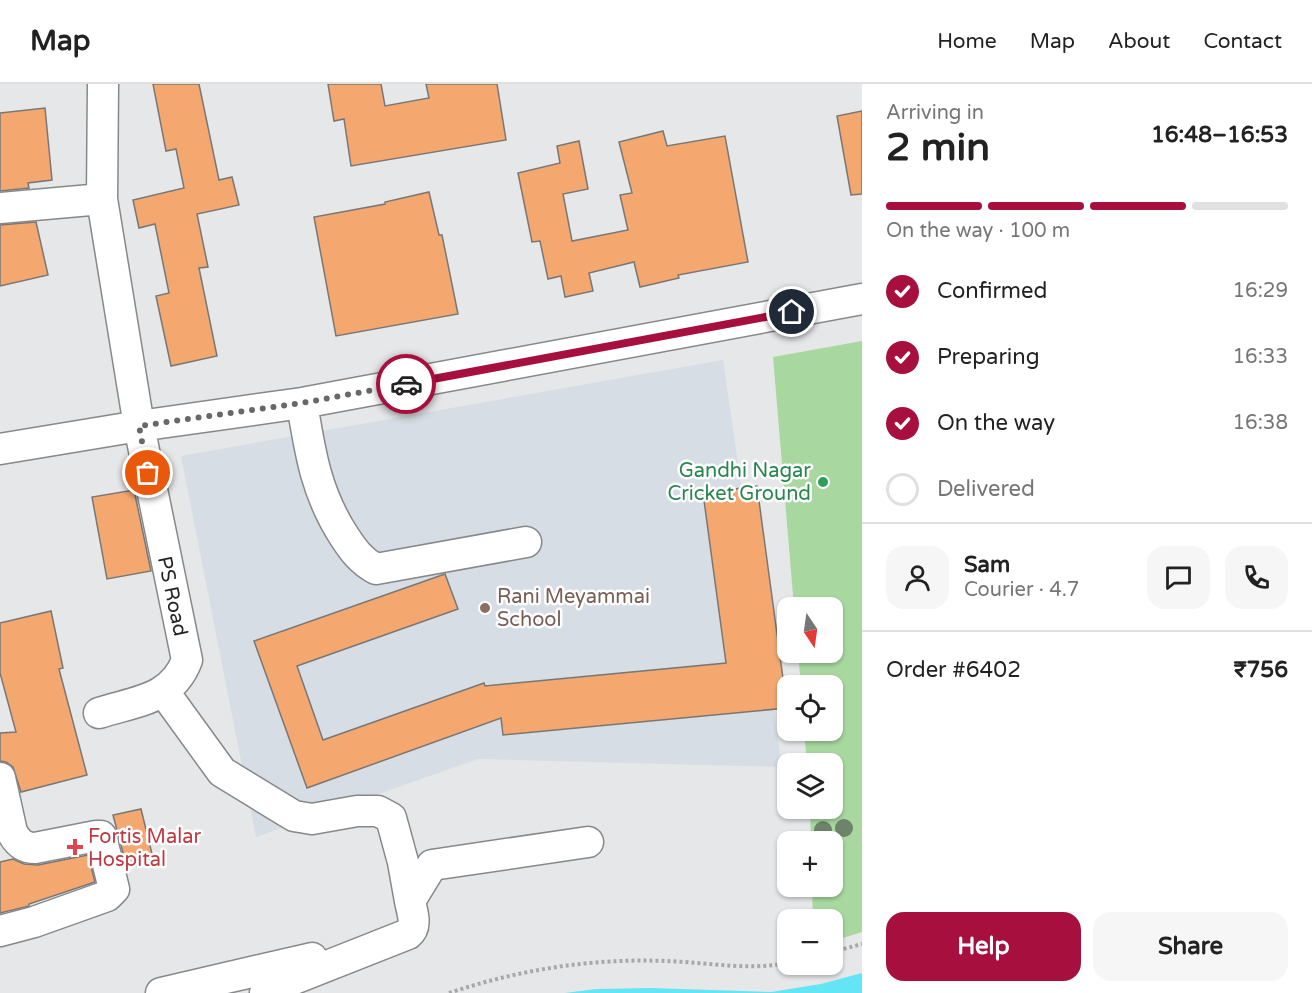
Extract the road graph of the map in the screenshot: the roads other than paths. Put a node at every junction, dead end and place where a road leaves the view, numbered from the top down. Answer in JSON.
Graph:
{"nodes":[{"id":1,"x":104,"y":84,"type":"edge"},
{"id":2,"x":102,"y":200,"type":"junction"},
{"id":3,"x":0,"y":208,"type":"edge"},
{"id":4,"x":862,"y":299,"type":"edge"},
{"id":5,"x":302,"y":403,"type":"junction"},
{"id":6,"x":139,"y":426,"type":"junction"},
{"id":7,"x":0,"y":449,"type":"edge"},
{"id":8,"x":526,"y":542,"type":"dead end"},
{"id":9,"x":164,"y":692,"type":"junction"},
{"id":10,"x":99,"y":712,"type":"dead end"},
{"id":11,"x":0,"y":778,"type":"edge"},
{"id":12,"x":588,"y":842,"type":"dead end"},
{"id":13,"x":410,"y":901,"type":"junction"},
{"id":14,"x":0,"y":931,"type":"edge"},
{"id":15,"x":408,"y":934,"type":"junction"},
{"id":16,"x":161,"y":993,"type":"edge"},
{"id":17,"x":265,"y":993,"type":"edge"}],
"edges":[{"from":1,"to":2,"type":"street","name":"PS Road"},
{"from":2,"to":3,"type":"street"},
{"from":2,"to":6,"type":"street","name":"PS Road"},
{"from":4,"to":5,"type":"street"},
{"from":5,"to":6,"type":"street"},
{"from":5,"to":8,"type":"street"},
{"from":6,"to":7,"type":"street"},
{"from":6,"to":9,"type":"street","name":"PS Road"},
{"from":9,"to":10,"type":"street"},
{"from":9,"to":13,"type":"street"},
{"from":11,"to":14,"type":"street"},
{"from":12,"to":13,"type":"street"},
{"from":13,"to":15,"type":"street"},
{"from":15,"to":16,"type":"street"},
{"from":15,"to":17,"type":"street"}]}
